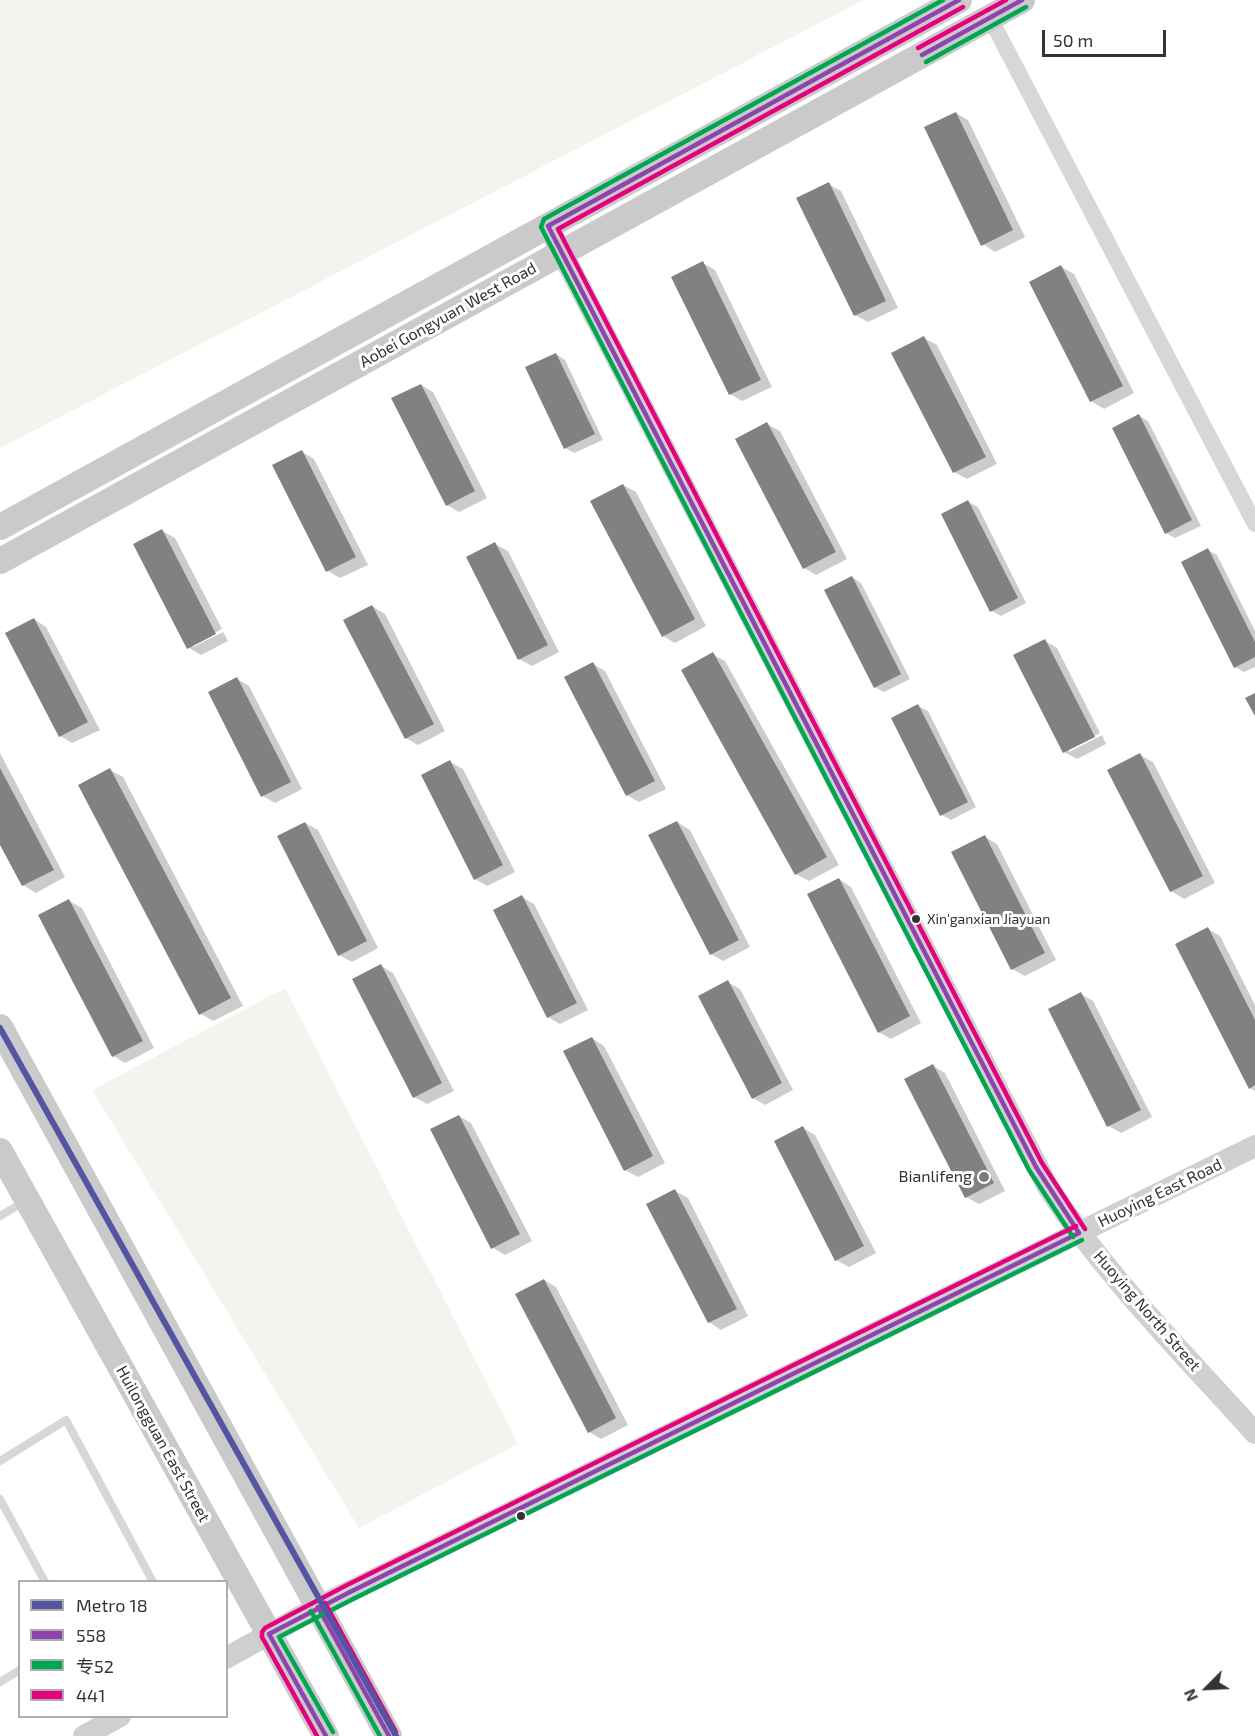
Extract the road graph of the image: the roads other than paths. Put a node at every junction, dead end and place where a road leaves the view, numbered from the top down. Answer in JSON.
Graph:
{"nodes":[{"id":1,"x":959,"y":0,"type":"edge"},
{"id":2,"x":1022,"y":0,"type":"edge"},
{"id":3,"x":990,"y":18,"type":"junction"},
{"id":4,"x":548,"y":226,"type":"junction"},
{"id":5,"x":562,"y":253,"type":"junction"},
{"id":6,"x":1255,"y":524,"type":"edge"},
{"id":7,"x":0,"y":527,"type":"edge"},
{"id":8,"x":0,"y":561,"type":"edge"},
{"id":9,"x":0,"y":1027,"type":"edge"},
{"id":10,"x":1255,"y":1146,"type":"edge"},
{"id":11,"x":0,"y":1151,"type":"edge"},
{"id":12,"x":27,"y":1200,"type":"junction"},
{"id":13,"x":0,"y":1216,"type":"edge"},
{"id":14,"x":1079,"y":1233,"type":"junction"},
{"id":15,"x":1255,"y":1433,"type":"edge"},
{"id":16,"x":0,"y":1461,"type":"edge"},
{"id":17,"x":0,"y":1499,"type":"edge"},
{"id":18,"x":44,"y":1580,"type":"edge"},
{"id":19,"x":152,"y":1580,"type":"edge"},
{"id":20,"x":318,"y":1607,"type":"junction"},
{"id":21,"x":269,"y":1634,"type":"junction"},
{"id":22,"x":228,"y":1657,"type":"edge"},
{"id":23,"x":18,"y":1671,"type":"edge"},
{"id":24,"x":0,"y":1682,"type":"edge"},
{"id":25,"x":116,"y":1718,"type":"edge"},
{"id":26,"x":84,"y":1736,"type":"edge"},
{"id":27,"x":326,"y":1736,"type":"edge"},
{"id":28,"x":389,"y":1736,"type":"edge"}],
"edges":[{"from":1,"to":4,"type":"main road","name":"Aobei Gongyuan West Road"},
{"from":2,"to":3,"type":"main road","name":"Aobei Gongyuan West Road"},
{"from":3,"to":5,"type":"main road","name":"Aobei Gongyuan West Road"},
{"from":3,"to":6,"type":"street"},
{"from":4,"to":5,"type":"street","name":"Huoying North Street"},
{"from":4,"to":7,"type":"main road","name":"Aobei Gongyuan West Road"},
{"from":5,"to":8,"type":"main road","name":"Aobei Gongyuan West Road"},
{"from":5,"to":14,"type":"street","name":"Huoying North Street"},
{"from":9,"to":20,"type":"main road"},
{"from":10,"to":14,"type":"street","name":"Huoying East Road"},
{"from":11,"to":12,"type":"main road","name":"Huilongguan East Street"},
{"from":12,"to":13,"type":"lane"},
{"from":12,"to":21,"type":"main road","name":"Huilongguan East Street"},
{"from":14,"to":15,"type":"street","name":"Huoying North Street"},
{"from":14,"to":20,"type":"street","name":"Huoying East Road"},
{"from":16,"to":19,"type":"lane"},
{"from":17,"to":18,"type":"lane"},
{"from":20,"to":21,"type":"street","name":"Huoying East Road"},
{"from":20,"to":28,"type":"main road"},
{"from":21,"to":22,"type":"street","name":"Huoying East Road"},
{"from":21,"to":27,"type":"main road","name":"Huilongguan East Street"},
{"from":23,"to":24,"type":"lane"},
{"from":25,"to":26,"type":"street"}]}
